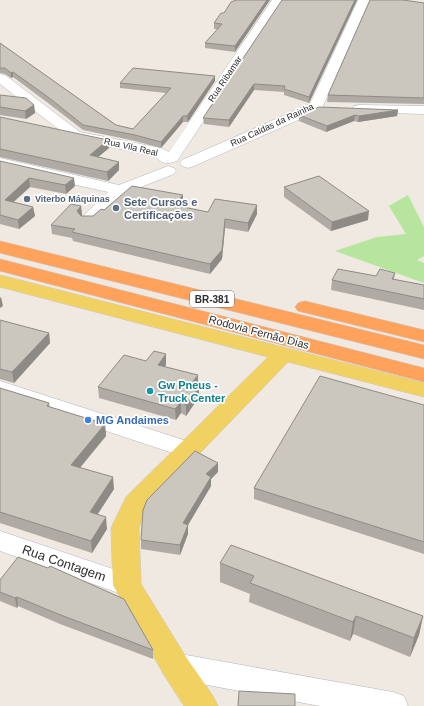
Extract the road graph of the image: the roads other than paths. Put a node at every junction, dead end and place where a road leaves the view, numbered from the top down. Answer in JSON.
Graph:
{"nodes":[{"id":1,"x":278,"y":0,"type":"edge"},
{"id":2,"x":364,"y":0,"type":"edge"},
{"id":3,"x":0,"y":78,"type":"edge"},
{"id":4,"x":424,"y":95,"type":"edge"},
{"id":5,"x":316,"y":107,"type":"junction"},
{"id":6,"x":332,"y":108,"type":"edge"},
{"id":7,"x":348,"y":108,"type":"edge"},
{"id":8,"x":422,"y":110,"type":"edge"},
{"id":9,"x":45,"y":129,"type":"edge"},
{"id":10,"x":75,"y":135,"type":"junction"},
{"id":11,"x":0,"y":163,"type":"edge"},
{"id":12,"x":168,"y":163,"type":"junction"},
{"id":13,"x":188,"y":163,"type":"joint"},
{"id":14,"x":120,"y":190,"type":"junction"},
{"id":15,"x":88,"y":220,"type":"edge"},
{"id":16,"x":0,"y":247,"type":"edge"},
{"id":17,"x":34,"y":255,"type":"junction"},
{"id":18,"x":0,"y":265,"type":"edge"},
{"id":19,"x":0,"y":281,"type":"edge"},
{"id":20,"x":424,"y":336,"type":"edge"},
{"id":21,"x":424,"y":352,"type":"edge"},
{"id":22,"x":284,"y":353,"type":"junction"},
{"id":23,"x":424,"y":375,"type":"edge"},
{"id":24,"x":0,"y":388,"type":"edge"},
{"id":25,"x":424,"y":390,"type":"edge"},
{"id":26,"x":188,"y":450,"type":"junction"},
{"id":27,"x":0,"y":541,"type":"edge"},
{"id":28,"x":127,"y":585,"type":"junction"},
{"id":29,"x":175,"y":666,"type":"junction"},
{"id":30,"x":202,"y":706,"type":"edge"},
{"id":31,"x":393,"y":706,"type":"edge"}],
"edges":[{"from":1,"to":12,"type":"street","name":"Rua Ribamar"},
{"from":2,"to":5,"type":"street","name":"Rua Caldas da Rainha"},
{"from":3,"to":10,"type":"street"},
{"from":4,"to":8,"type":"street"},
{"from":5,"to":6,"type":"street"},
{"from":5,"to":13,"type":"street","name":"Rua Caldas da Rainha"},
{"from":7,"to":8,"type":"street"},
{"from":9,"to":10,"type":"street","name":"Rua Vila Real"},
{"from":10,"to":12,"type":"street","name":"Rua Vila Real"},
{"from":11,"to":14,"type":"street"},
{"from":12,"to":13,"type":"street","name":"Rua Vila Real"},
{"from":12,"to":14,"type":"street"},
{"from":14,"to":15,"type":"street"},
{"from":16,"to":17,"type":"highway","name":"Rodovia Fernão Dias","number":"BR-381"},
{"from":17,"to":20,"type":"highway"},
{"from":17,"to":21,"type":"highway","name":"Rodovia Fernão Dias","number":"BR-381"},
{"from":18,"to":23,"type":"highway","name":"Rodovia Fernão Dias","number":"BR-381"},
{"from":19,"to":22,"type":"main road","name":"Rodovia Fernão Dias"},
{"from":22,"to":25,"type":"main road","name":"Rodovia Fernão Dias"},
{"from":22,"to":26,"type":"main road"},
{"from":24,"to":26,"type":"street"},
{"from":26,"to":28,"type":"main road"},
{"from":27,"to":28,"type":"street","name":"Rua Contagem"},
{"from":28,"to":29,"type":"main road"},
{"from":29,"to":30,"type":"main road"},
{"from":29,"to":31,"type":"street"}]}
